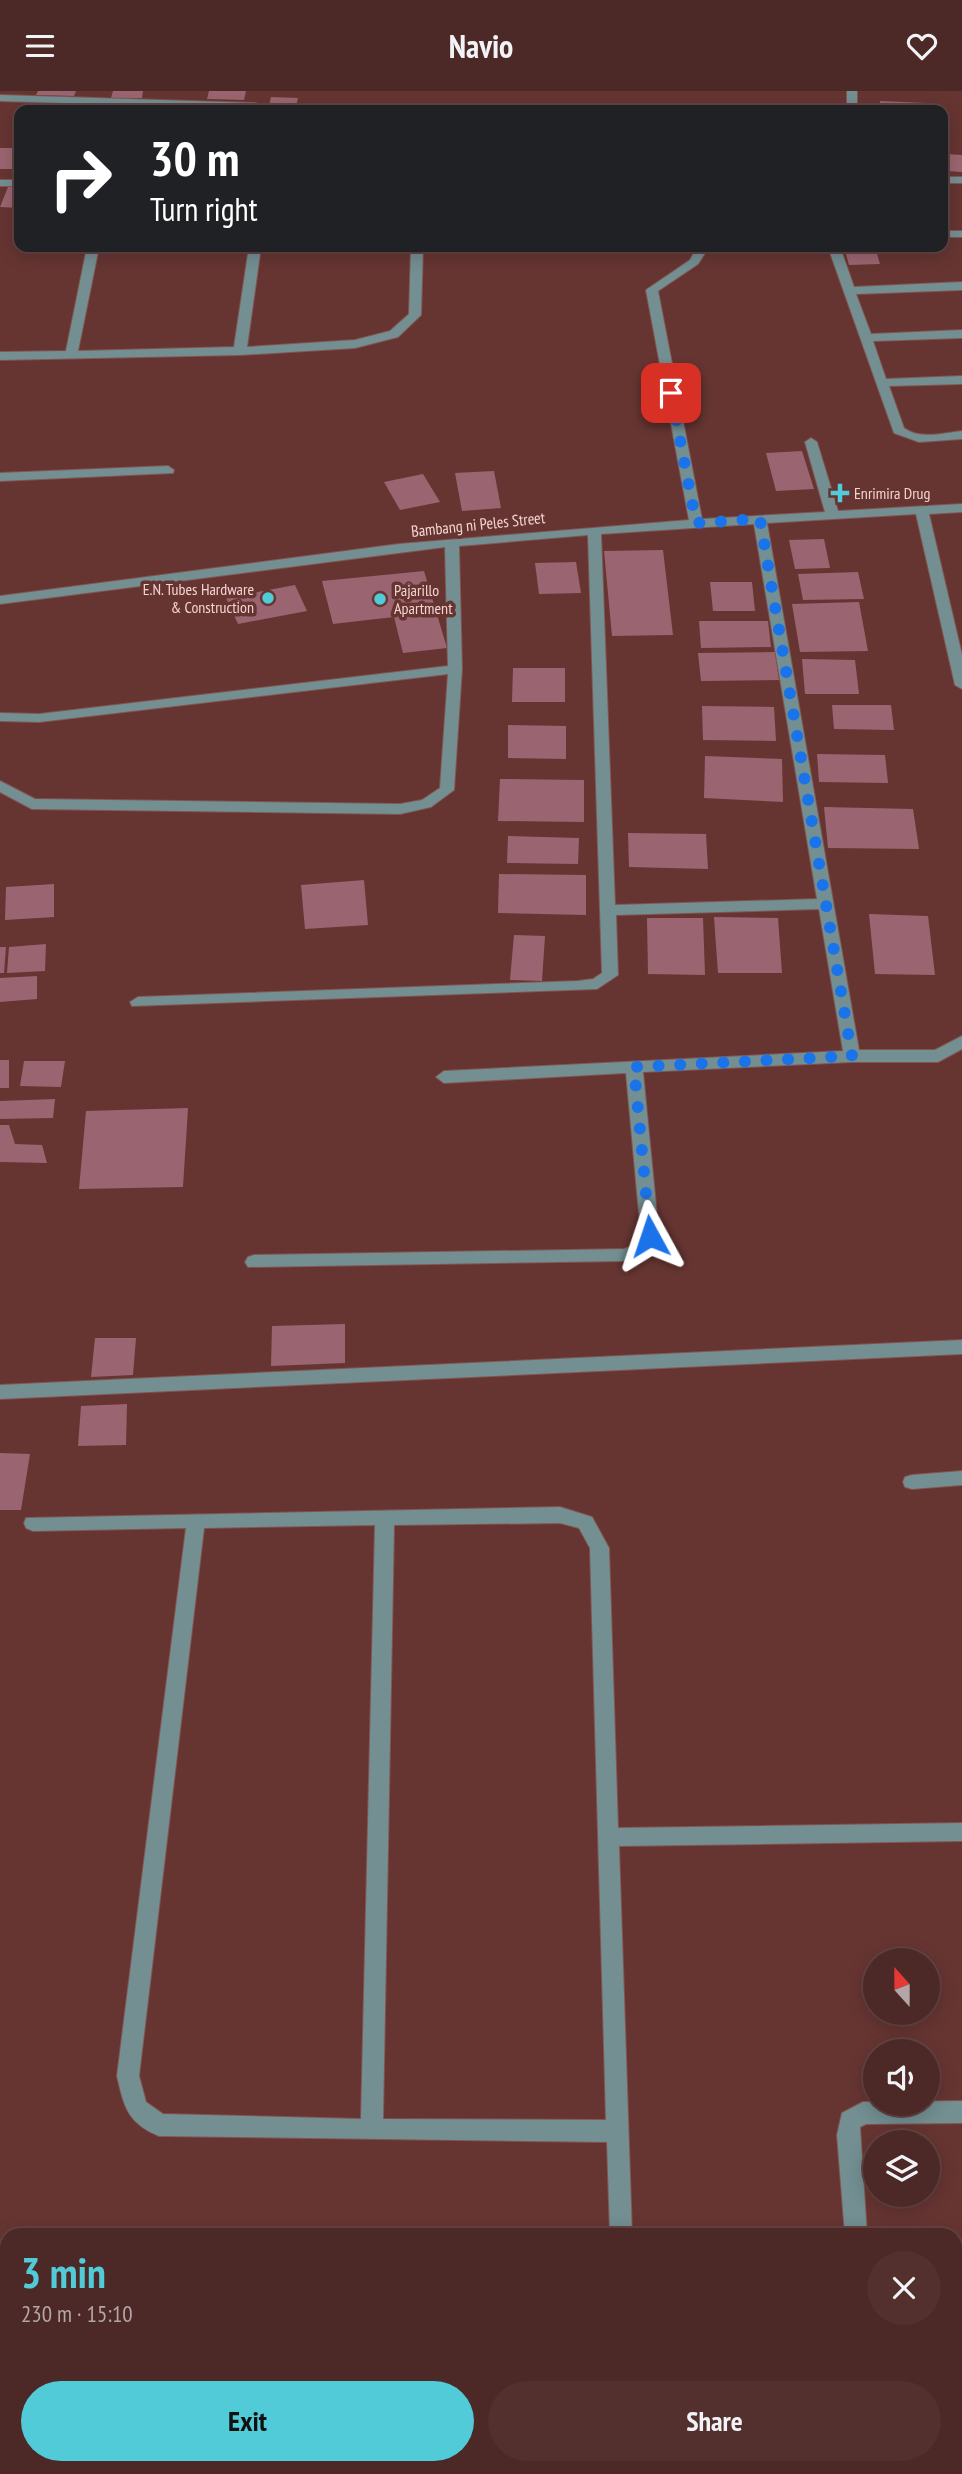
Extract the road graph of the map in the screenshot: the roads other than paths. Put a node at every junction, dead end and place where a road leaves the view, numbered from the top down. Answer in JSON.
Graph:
{"nodes":[{"id":1,"x":0,"y":98,"type":"edge"},
{"id":2,"x":178,"y":105,"type":"edge"},
{"id":3,"x":92,"y":252,"type":"edge"},
{"id":4,"x":254,"y":252,"type":"edge"},
{"id":5,"x":417,"y":252,"type":"edge"},
{"id":6,"x":700,"y":252,"type":"edge"},
{"id":7,"x":836,"y":252,"type":"edge"},
{"id":8,"x":962,"y":286,"type":"edge"},
{"id":9,"x":850,"y":291,"type":"junction"},
{"id":10,"x":962,"y":334,"type":"edge"},
{"id":11,"x":865,"y":338,"type":"junction"},
{"id":12,"x":240,"y":351,"type":"junction"},
{"id":13,"x":0,"y":356,"type":"edge"},
{"id":14,"x":71,"y":356,"type":"junction"},
{"id":15,"x":962,"y":380,"type":"edge"},
{"id":16,"x":881,"y":383,"type":"junction"},
{"id":17,"x":962,"y":435,"type":"edge"},
{"id":18,"x":811,"y":442,"type":"dead end"},
{"id":19,"x":167,"y":470,"type":"dead end"},
{"id":20,"x":0,"y":477,"type":"edge"},
{"id":21,"x":962,"y":508,"type":"edge"},
{"id":22,"x":922,"y":510,"type":"junction"},
{"id":23,"x":833,"y":516,"type":"junction"},
{"id":24,"x":760,"y":519,"type":"junction"},
{"id":25,"x":696,"y":523,"type":"junction"},
{"id":26,"x":594,"y":530,"type":"junction"},
{"id":27,"x":452,"y":543,"type":"junction"},
{"id":28,"x":0,"y":600,"type":"edge"},
{"id":29,"x":455,"y":669,"type":"junction"},
{"id":30,"x":962,"y":685,"type":"edge"},
{"id":31,"x":0,"y":717,"type":"edge"},
{"id":32,"x":0,"y":786,"type":"edge"},
{"id":33,"x":824,"y":904,"type":"junction"},
{"id":34,"x":606,"y":910,"type":"junction"},
{"id":35,"x":138,"y":1002,"type":"dead end"},
{"id":36,"x":962,"y":1042,"type":"edge"},
{"id":37,"x":852,"y":1056,"type":"junction"},
{"id":38,"x":634,"y":1067,"type":"junction"},
{"id":39,"x":444,"y":1077,"type":"dead end"},
{"id":40,"x":254,"y":1262,"type":"dead end"},
{"id":41,"x":962,"y":1347,"type":"edge"},
{"id":42,"x":0,"y":1392,"type":"edge"},
{"id":43,"x":962,"y":1478,"type":"edge"},
{"id":44,"x":912,"y":1482,"type":"dead end"},
{"id":45,"x":385,"y":1517,"type":"junction"},
{"id":46,"x":195,"y":1520,"type":"junction"},
{"id":47,"x":33,"y":1523,"type":"dead end"},
{"id":48,"x":962,"y":1832,"type":"edge"},
{"id":49,"x":608,"y":1837,"type":"junction"},
{"id":50,"x":962,"y":2112,"type":"edge"},
{"id":51,"x":372,"y":2130,"type":"junction"},
{"id":52,"x":618,"y":2131,"type":"junction"},
{"id":53,"x":621,"y":2228,"type":"edge"},
{"id":54,"x":855,"y":2228,"type":"edge"}],
"edges":[{"from":1,"to":2,"type":"street"},
{"from":3,"to":14,"type":"street"},
{"from":4,"to":12,"type":"street"},
{"from":5,"to":12,"type":"street"},
{"from":6,"to":25,"type":"street"},
{"from":7,"to":9,"type":"street"},
{"from":8,"to":9,"type":"street"},
{"from":9,"to":11,"type":"street"},
{"from":10,"to":11,"type":"street"},
{"from":11,"to":16,"type":"street"},
{"from":12,"to":14,"type":"street"},
{"from":13,"to":14,"type":"street"},
{"from":15,"to":16,"type":"street"},
{"from":16,"to":17,"type":"street"},
{"from":18,"to":23,"type":"street"},
{"from":19,"to":20,"type":"street"},
{"from":21,"to":22,"type":"street","name":"Bambang ni Peles Street"},
{"from":22,"to":23,"type":"street","name":"Bambang ni Peles Street"},
{"from":22,"to":30,"type":"street"},
{"from":23,"to":24,"type":"street","name":"Bambang ni Peles Street"},
{"from":24,"to":25,"type":"street","name":"Bambang ni Peles Street"},
{"from":24,"to":33,"type":"street"},
{"from":25,"to":26,"type":"street","name":"Bambang ni Peles Street"},
{"from":26,"to":27,"type":"street","name":"Bambang ni Peles Street"},
{"from":26,"to":34,"type":"street"},
{"from":27,"to":28,"type":"street","name":"Bambang ni Peles Street"},
{"from":27,"to":29,"type":"street"},
{"from":29,"to":31,"type":"street"},
{"from":29,"to":32,"type":"street"},
{"from":33,"to":34,"type":"street"},
{"from":33,"to":37,"type":"street"},
{"from":34,"to":35,"type":"street"},
{"from":36,"to":37,"type":"street"},
{"from":37,"to":38,"type":"street"},
{"from":38,"to":39,"type":"street"},
{"from":38,"to":40,"type":"street"},
{"from":41,"to":42,"type":"street"},
{"from":43,"to":44,"type":"street"},
{"from":45,"to":46,"type":"street"},
{"from":45,"to":49,"type":"street"},
{"from":45,"to":51,"type":"street"},
{"from":46,"to":47,"type":"street"},
{"from":46,"to":51,"type":"street"},
{"from":48,"to":49,"type":"street"},
{"from":49,"to":52,"type":"street"},
{"from":50,"to":54,"type":"street"},
{"from":51,"to":52,"type":"street"},
{"from":52,"to":53,"type":"street"}]}
